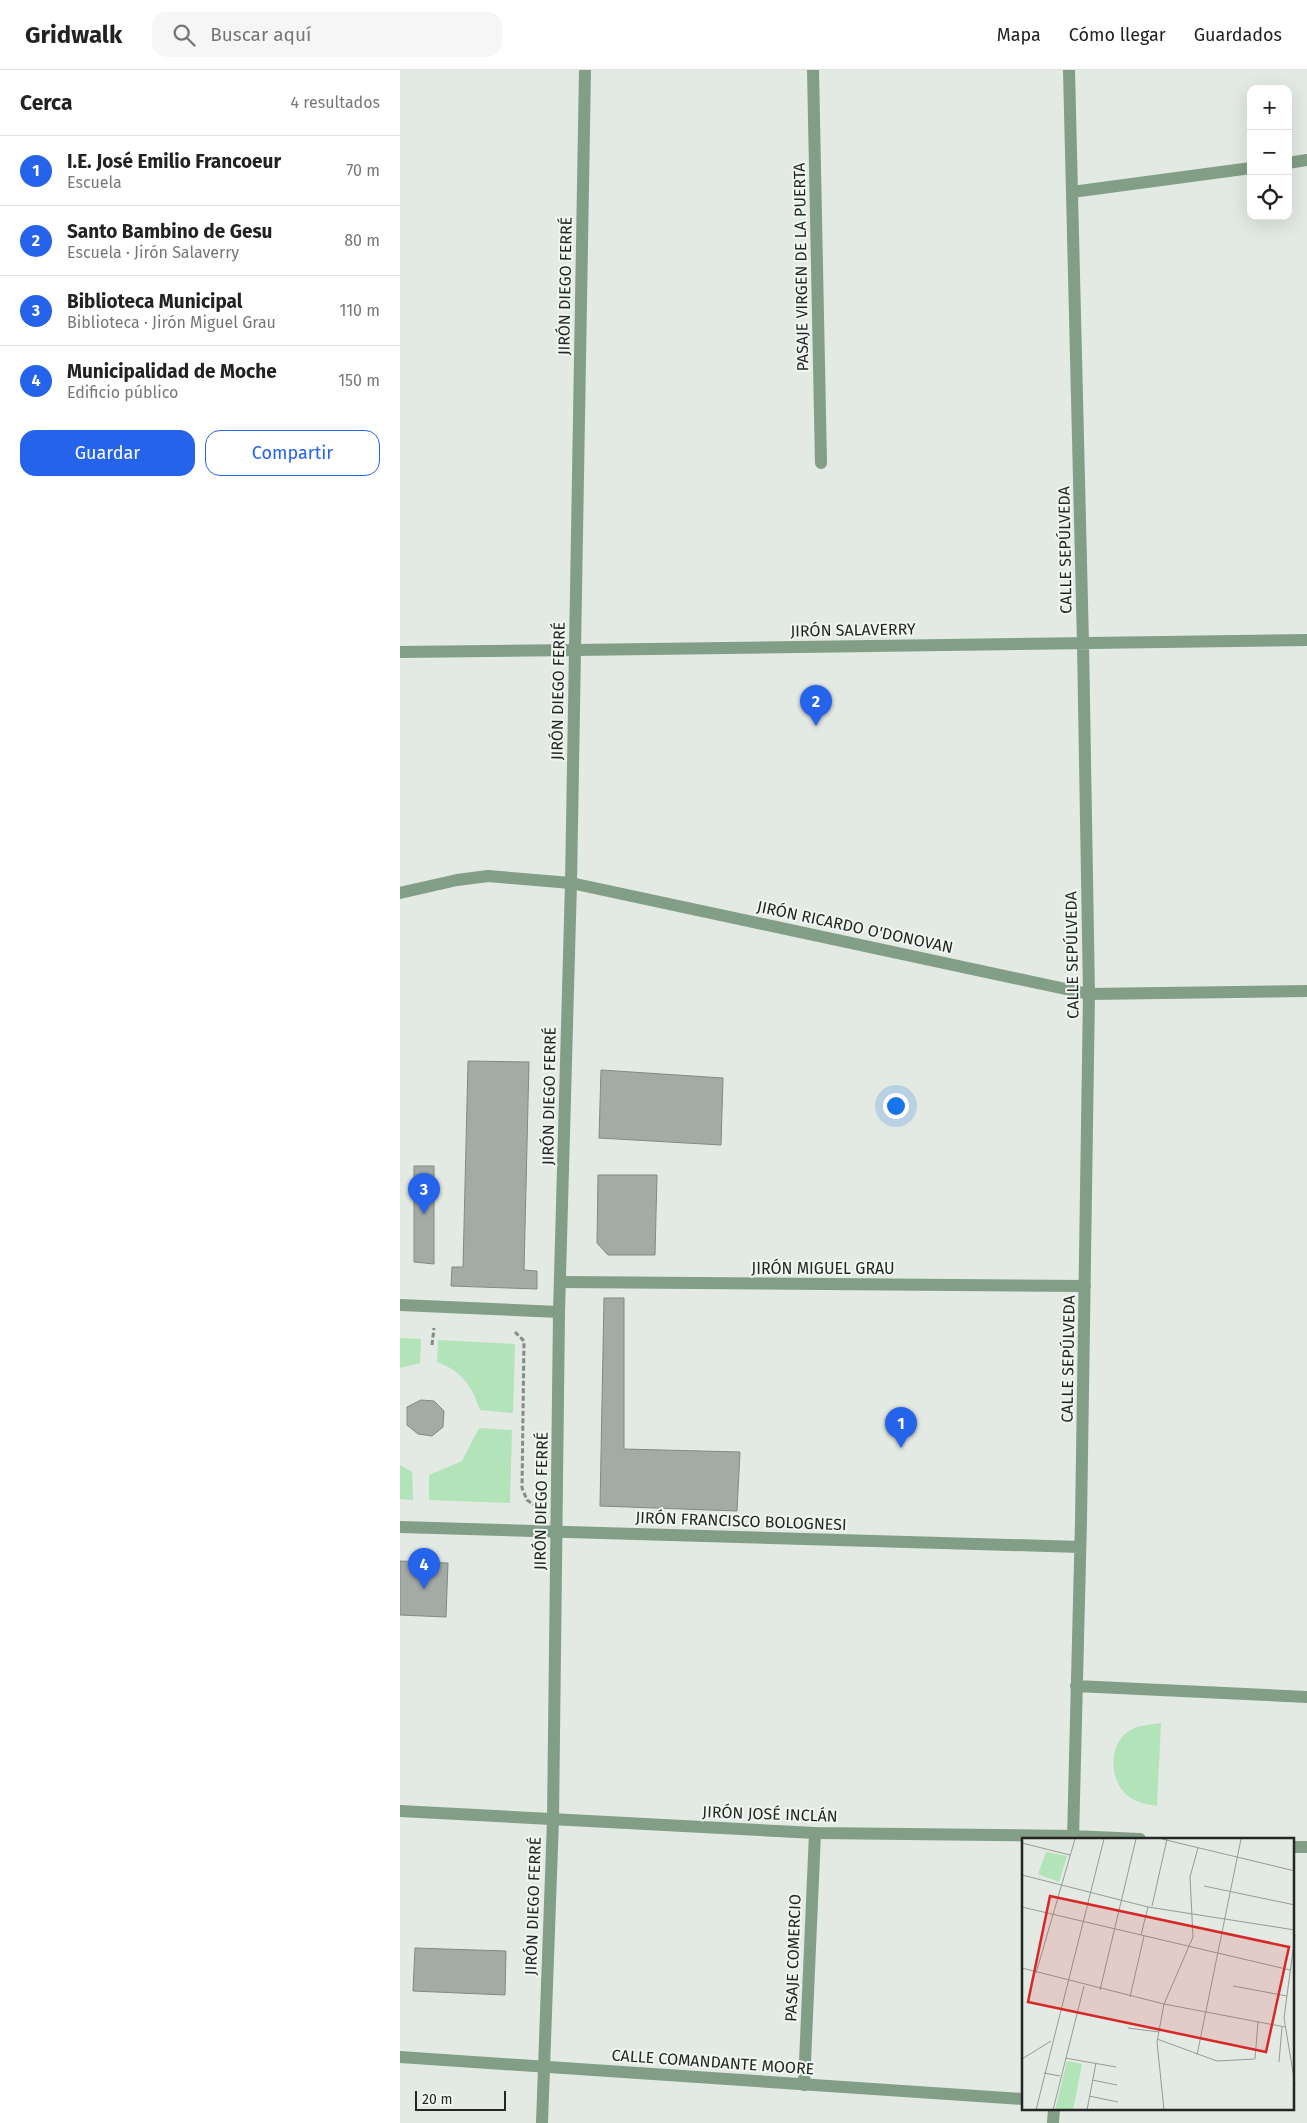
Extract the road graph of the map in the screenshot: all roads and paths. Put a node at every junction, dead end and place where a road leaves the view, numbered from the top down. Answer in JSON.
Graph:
{"nodes":[{"id":1,"x":585,"y":70,"type":"edge"},
{"id":2,"x":813,"y":70,"type":"edge"},
{"id":3,"x":1069,"y":70,"type":"edge"},
{"id":4,"x":1307,"y":160,"type":"edge"},
{"id":5,"x":1292,"y":162,"type":"edge"},
{"id":6,"x":1247,"y":169,"type":"edge"},
{"id":7,"x":1072,"y":192,"type":"junction"},
{"id":8,"x":822,"y":463,"type":"dead end"},
{"id":9,"x":1307,"y":640,"type":"edge"},
{"id":10,"x":1083,"y":643,"type":"junction"},
{"id":11,"x":575,"y":650,"type":"junction"},
{"id":12,"x":400,"y":652,"type":"edge"},
{"id":13,"x":571,"y":883,"type":"junction"},
{"id":14,"x":400,"y":893,"type":"edge"},
{"id":15,"x":1307,"y":991,"type":"edge"},
{"id":16,"x":1089,"y":994,"type":"junction"},
{"id":17,"x":561,"y":1282,"type":"junction"},
{"id":18,"x":1085,"y":1286,"type":"junction"},
{"id":19,"x":400,"y":1305,"type":"edge"},
{"id":20,"x":559,"y":1312,"type":"junction"},
{"id":21,"x":426,"y":1328,"type":"dead end"},
{"id":22,"x":434,"y":1328,"type":"junction"},
{"id":23,"x":443,"y":1329,"type":"dead end"},
{"id":24,"x":506,"y":1332,"type":"dead end"},
{"id":25,"x":432,"y":1345,"type":"dead end"},
{"id":26,"x":538,"y":1513,"type":"dead end"},
{"id":27,"x":400,"y":1527,"type":"edge"},
{"id":28,"x":557,"y":1531,"type":"junction"},
{"id":29,"x":1080,"y":1547,"type":"junction"},
{"id":30,"x":1076,"y":1686,"type":"junction"},
{"id":31,"x":1307,"y":1697,"type":"edge"},
{"id":32,"x":400,"y":1811,"type":"edge"},
{"id":33,"x":552,"y":1820,"type":"junction"},
{"id":34,"x":815,"y":1833,"type":"junction"},
{"id":35,"x":1073,"y":1838,"type":"edge"},
{"id":36,"x":1294,"y":1847,"type":"edge"},
{"id":37,"x":1307,"y":1847,"type":"edge"},
{"id":38,"x":400,"y":2057,"type":"edge"},
{"id":39,"x":544,"y":2067,"type":"junction"},
{"id":40,"x":804,"y":2085,"type":"junction"},
{"id":41,"x":1022,"y":2100,"type":"edge"},
{"id":42,"x":1054,"y":2110,"type":"edge"},
{"id":43,"x":542,"y":2123,"type":"edge"},
{"id":44,"x":1053,"y":2123,"type":"edge"}],
"edges":[{"from":1,"to":11,"type":"street","name":"JIRÓN DIEGO FERRÉ"},
{"from":2,"to":8,"type":"street","name":"PASAJE VIRGEN DE LA PUERTA"},
{"from":3,"to":7,"type":"street","name":"CALLE SEPÚLVEDA"},
{"from":4,"to":5,"type":"street"},
{"from":6,"to":7,"type":"street"},
{"from":7,"to":10,"type":"street","name":"CALLE SEPÚLVEDA"},
{"from":9,"to":10,"type":"street","name":"JIRÓN SALAVERRY"},
{"from":10,"to":11,"type":"street","name":"JIRÓN SALAVERRY"},
{"from":10,"to":16,"type":"street","name":"CALLE SEPÚLVEDA"},
{"from":11,"to":12,"type":"street","name":"JIRÓN SALAVERRY"},
{"from":11,"to":13,"type":"street","name":"JIRÓN DIEGO FERRÉ"},
{"from":13,"to":14,"type":"street","name":"JIRÓN RICARDO O'DONOVAN"},
{"from":13,"to":16,"type":"street","name":"JIRÓN RICARDO O'DONOVAN"},
{"from":13,"to":17,"type":"street","name":"JIRÓN DIEGO FERRÉ"},
{"from":15,"to":16,"type":"street","name":"JIRÓN RICARDO O'DONOVAN"},
{"from":16,"to":18,"type":"street","name":"CALLE SEPÚLVEDA"},
{"from":17,"to":18,"type":"street","name":"JIRÓN MIGUEL GRAU"},
{"from":17,"to":20,"type":"street","name":"JIRÓN DIEGO FERRÉ"},
{"from":18,"to":29,"type":"street","name":"CALLE SEPÚLVEDA"},
{"from":19,"to":20,"type":"street"},
{"from":20,"to":28,"type":"street","name":"JIRÓN DIEGO FERRÉ"},
{"from":21,"to":22,"type":"path"},
{"from":22,"to":23,"type":"path"},
{"from":22,"to":25,"type":"path"},
{"from":24,"to":26,"type":"path"},
{"from":27,"to":28,"type":"street","name":"JIRÓN FRANCISCO BOLOGNESI"},
{"from":28,"to":29,"type":"street","name":"JIRÓN FRANCISCO BOLOGNESI"},
{"from":28,"to":33,"type":"street","name":"JIRÓN DIEGO FERRÉ"},
{"from":29,"to":30,"type":"street","name":"CALLE SEPÚLVEDA"},
{"from":30,"to":31,"type":"street"},
{"from":30,"to":35,"type":"street","name":"CALLE SEPÚLVEDA"},
{"from":32,"to":33,"type":"street","name":"JIRÓN JOSÉ INCLÁN"},
{"from":33,"to":34,"type":"street","name":"JIRÓN JOSÉ INCLÁN"},
{"from":33,"to":39,"type":"street","name":"JIRÓN DIEGO FERRÉ"},
{"from":34,"to":35,"type":"street","name":"JIRÓN JOSÉ INCLÁN"},
{"from":34,"to":40,"type":"street","name":"PASAJE COMERCIO"},
{"from":36,"to":37,"type":"street"},
{"from":38,"to":39,"type":"street","name":"CALLE COMANDANTE MOORE"},
{"from":39,"to":40,"type":"street","name":"CALLE COMANDANTE MOORE"},
{"from":39,"to":43,"type":"street","name":"JIRÓN DIEGO FERRÉ"},
{"from":40,"to":41,"type":"street","name":"CALLE COMANDANTE MOORE"},
{"from":42,"to":44,"type":"street"}]}
